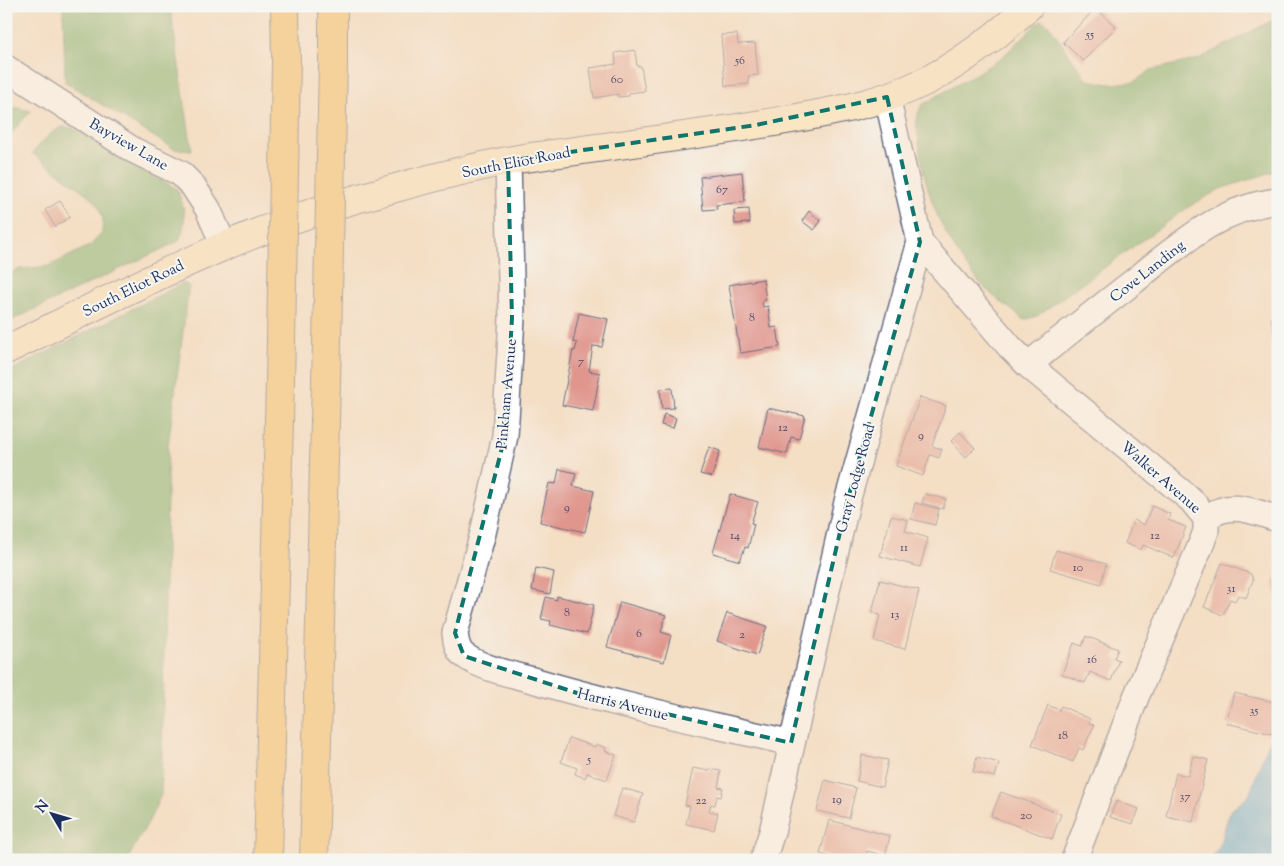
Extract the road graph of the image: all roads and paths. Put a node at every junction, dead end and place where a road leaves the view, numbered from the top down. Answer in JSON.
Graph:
{"nodes":[{"id":1,"x":285,"y":6,"type":"edge"},
{"id":2,"x":333,"y":6,"type":"edge"},
{"id":3,"x":1028,"y":6,"type":"edge"},
{"id":4,"x":6,"y":68,"type":"edge"},
{"id":5,"x":887,"y":97,"type":"junction"},
{"id":6,"x":508,"y":161,"type":"junction"},
{"id":7,"x":1278,"y":201,"type":"edge"},
{"id":8,"x":920,"y":242,"type":"junction"},
{"id":9,"x":224,"y":246,"type":"junction"},
{"id":10,"x":6,"y":350,"type":"edge"},
{"id":11,"x":1028,"y":365,"type":"junction"},
{"id":12,"x":1206,"y":518,"type":"junction"},
{"id":13,"x":1278,"y":519,"type":"edge"},
{"id":14,"x":459,"y":651,"type":"joint"},
{"id":15,"x":791,"y":744,"type":"junction"},
{"id":16,"x":268,"y":860,"type":"edge"},
{"id":17,"x":314,"y":860,"type":"edge"},
{"id":18,"x":763,"y":860,"type":"edge"},
{"id":19,"x":1074,"y":860,"type":"edge"}],
"edges":[{"from":1,"to":16,"type":"highway","bridge":true},
{"from":2,"to":17,"type":"highway","bridge":true},
{"from":3,"to":5,"type":"main road","name":"South Eliot Road"},
{"from":4,"to":9,"type":"street","name":"Bayview Lane"},
{"from":5,"to":6,"type":"main road","name":"South Eliot Road"},
{"from":5,"to":8,"type":"street","name":"Gray Lodge Road"},
{"from":6,"to":9,"type":"main road","name":"South Eliot Road"},
{"from":6,"to":14,"type":"street","name":"Pinkham Avenue"},
{"from":7,"to":11,"type":"street","name":"Cove Landing"},
{"from":8,"to":11,"type":"street","name":"Walker Avenue"},
{"from":8,"to":15,"type":"street","name":"Gray Lodge Road"},
{"from":9,"to":10,"type":"main road","name":"South Eliot Road"},
{"from":11,"to":12,"type":"street","name":"Walker Avenue"},
{"from":12,"to":13,"type":"street"},
{"from":12,"to":19,"type":"street","name":"Walker Avenue"},
{"from":14,"to":15,"type":"street","name":"Harris Avenue"},
{"from":15,"to":18,"type":"street","name":"Gray Lodge Road"}]}
